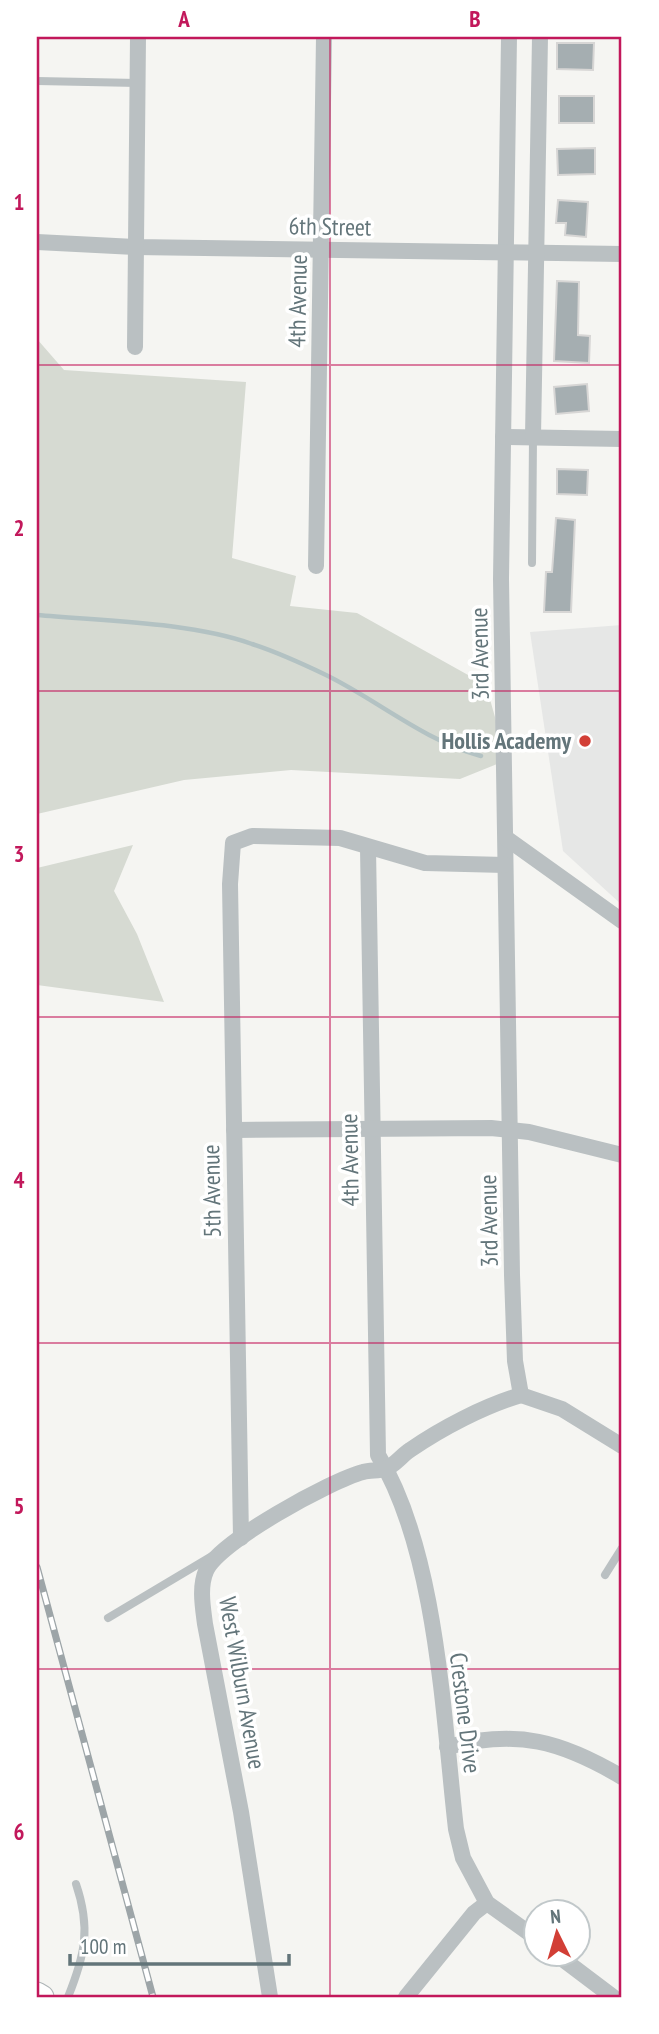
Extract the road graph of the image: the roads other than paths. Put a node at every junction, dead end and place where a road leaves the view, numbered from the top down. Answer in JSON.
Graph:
{"nodes":[{"id":1,"x":138,"y":37,"type":"edge"},
{"id":2,"x":324,"y":37,"type":"edge"},
{"id":3,"x":509,"y":37,"type":"edge"},
{"id":4,"x":540,"y":37,"type":"edge"},
{"id":5,"x":37,"y":81,"type":"edge"},
{"id":6,"x":138,"y":83,"type":"junction"},
{"id":7,"x":37,"y":242,"type":"edge"},
{"id":8,"x":135,"y":247,"type":"junction"},
{"id":9,"x":321,"y":250,"type":"junction"},
{"id":10,"x":506,"y":252,"type":"junction"},
{"id":11,"x":537,"y":253,"type":"junction"},
{"id":12,"x":622,"y":254,"type":"edge"},
{"id":13,"x":135,"y":347,"type":"dead end"},
{"id":14,"x":503,"y":437,"type":"junction"},
{"id":15,"x":533,"y":437,"type":"junction"},
{"id":16,"x":622,"y":439,"type":"edge"},
{"id":17,"x":532,"y":563,"type":"dead end"},
{"id":18,"x":316,"y":566,"type":"dead end"},
{"id":19,"x":506,"y":838,"type":"junction"},
{"id":20,"x":368,"y":848,"type":"junction"},
{"id":21,"x":505,"y":865,"type":"junction"},
{"id":22,"x":622,"y":921,"type":"edge"},
{"id":23,"x":372,"y":1129,"type":"junction"},
{"id":24,"x":234,"y":1130,"type":"junction"},
{"id":25,"x":511,"y":1130,"type":"junction"},
{"id":26,"x":622,"y":1155,"type":"edge"},
{"id":27,"x":521,"y":1395,"type":"junction"},
{"id":28,"x":622,"y":1446,"type":"edge"},
{"id":29,"x":386,"y":1469,"type":"junction"},
{"id":30,"x":241,"y":1538,"type":"junction"},
{"id":31,"x":622,"y":1548,"type":"edge"},
{"id":32,"x":605,"y":1575,"type":"dead end"},
{"id":33,"x":108,"y":1618,"type":"dead end"},
{"id":34,"x":447,"y":1747,"type":"junction"},
{"id":35,"x":622,"y":1777,"type":"edge"},
{"id":36,"x":76,"y":1884,"type":"dead end"},
{"id":37,"x":487,"y":1903,"type":"junction"},
{"id":38,"x":522,"y":1928,"type":"edge"},
{"id":39,"x":574,"y":1968,"type":"edge"},
{"id":40,"x":37,"y":1994,"type":"edge"},
{"id":41,"x":42,"y":1997,"type":"edge"},
{"id":42,"x":68,"y":1997,"type":"edge"},
{"id":43,"x":270,"y":1997,"type":"edge"},
{"id":44,"x":406,"y":1997,"type":"edge"},
{"id":45,"x":612,"y":1997,"type":"edge"}],
"edges":[{"from":1,"to":6,"type":"street"},
{"from":2,"to":9,"type":"street","name":"4th Avenue"},
{"from":3,"to":10,"type":"street","name":"3rd Avenue"},
{"from":4,"to":11,"type":"street"},
{"from":5,"to":6,"type":"lane"},
{"from":6,"to":8,"type":"street"},
{"from":7,"to":8,"type":"street","name":"6th Street"},
{"from":8,"to":9,"type":"street","name":"6th Street"},
{"from":8,"to":13,"type":"street"},
{"from":9,"to":10,"type":"street","name":"6th Street"},
{"from":9,"to":18,"type":"street","name":"4th Avenue"},
{"from":10,"to":11,"type":"street","name":"6th Street"},
{"from":10,"to":14,"type":"street","name":"3rd Avenue"},
{"from":11,"to":12,"type":"street","name":"6th Street"},
{"from":11,"to":15,"type":"street"},
{"from":14,"to":15,"type":"street"},
{"from":14,"to":19,"type":"street","name":"3rd Avenue"},
{"from":15,"to":16,"type":"street"},
{"from":15,"to":17,"type":"lane"},
{"from":19,"to":21,"type":"street","name":"3rd Avenue"},
{"from":19,"to":22,"type":"street"},
{"from":20,"to":21,"type":"street"},
{"from":20,"to":23,"type":"street","name":"4th Avenue"},
{"from":20,"to":24,"type":"street","name":"5th Avenue"},
{"from":21,"to":25,"type":"street","name":"3rd Avenue"},
{"from":23,"to":24,"type":"street"},
{"from":23,"to":25,"type":"street"},
{"from":23,"to":29,"type":"street","name":"4th Avenue"},
{"from":24,"to":30,"type":"street","name":"5th Avenue"},
{"from":25,"to":26,"type":"street"},
{"from":25,"to":27,"type":"street","name":"3rd Avenue"},
{"from":27,"to":28,"type":"street"},
{"from":27,"to":29,"type":"street","name":"West Wilburn Avenue"},
{"from":29,"to":30,"type":"street","name":"West Wilburn Avenue"},
{"from":29,"to":34,"type":"street","name":"Crestone Drive"},
{"from":30,"to":33,"type":"lane"},
{"from":30,"to":43,"type":"street","name":"West Wilburn Avenue"},
{"from":31,"to":32,"type":"lane"},
{"from":34,"to":35,"type":"street"},
{"from":34,"to":37,"type":"street","name":"Crestone Drive"},
{"from":36,"to":42,"type":"lane"},
{"from":37,"to":38,"type":"street","name":"Crestone Drive"},
{"from":37,"to":44,"type":"street"},
{"from":39,"to":45,"type":"street"},
{"from":40,"to":41,"type":"main road"}]}
